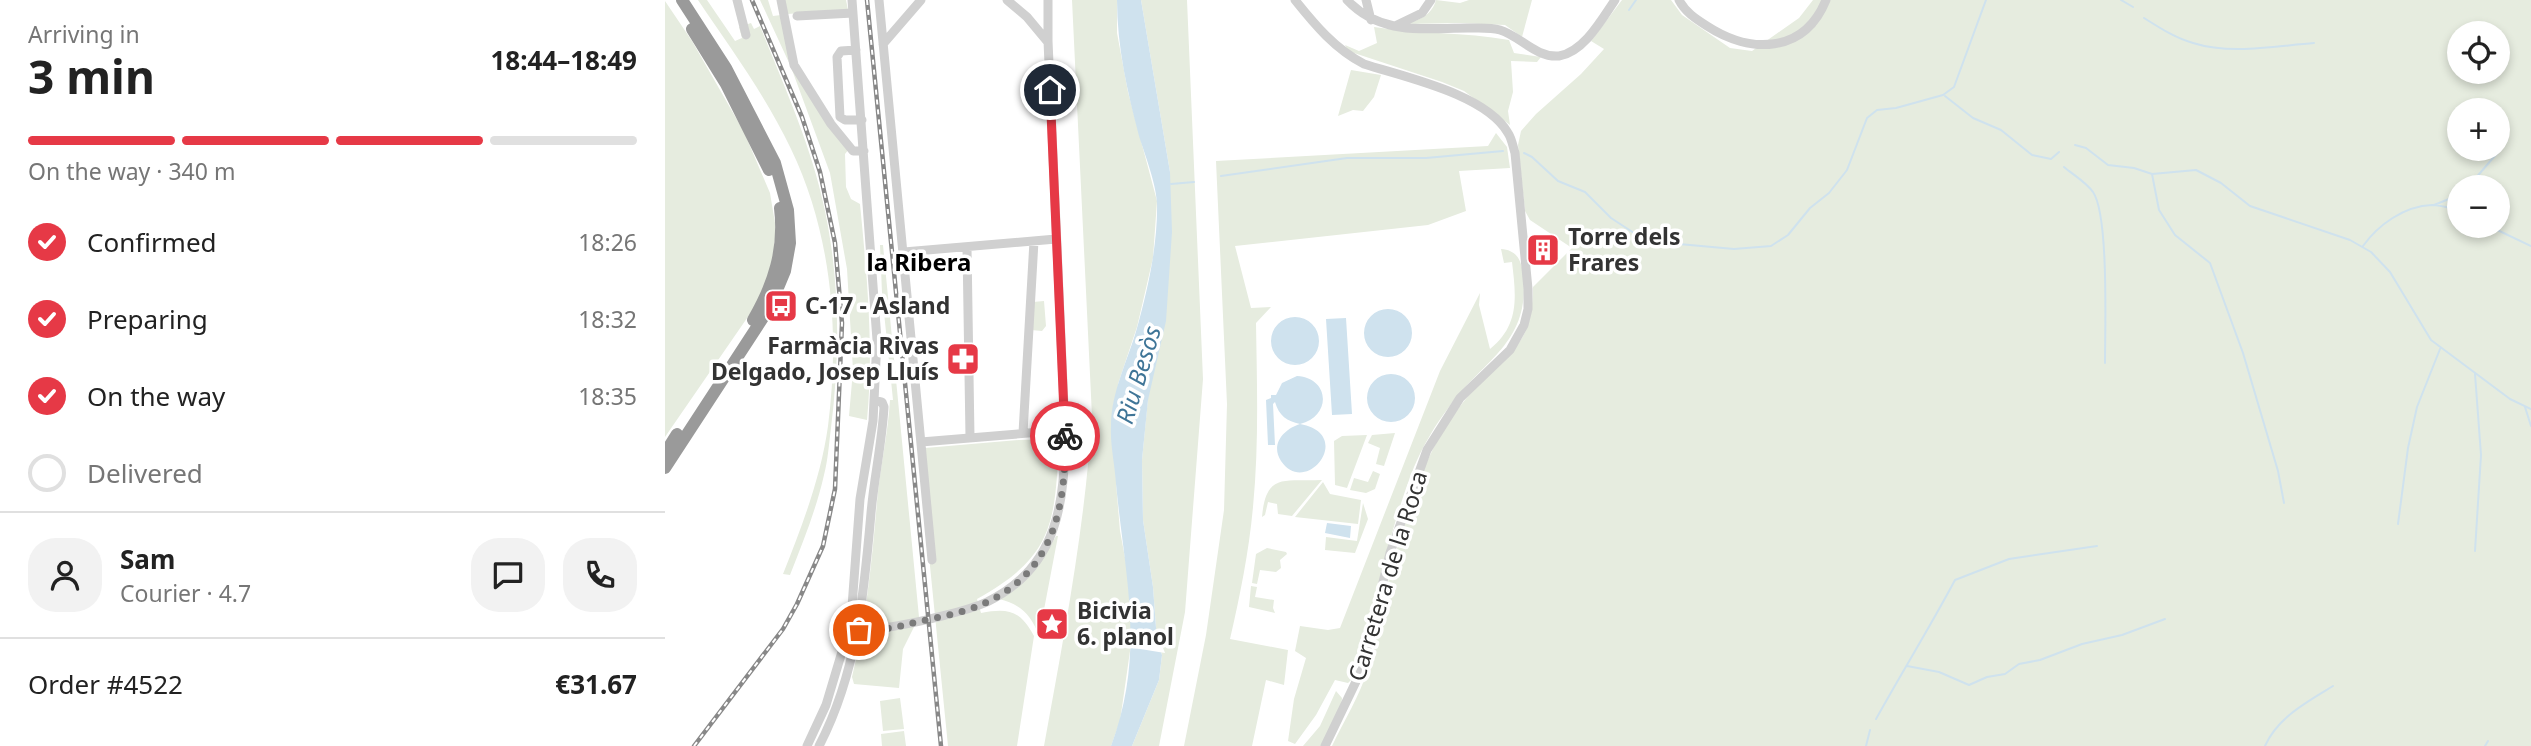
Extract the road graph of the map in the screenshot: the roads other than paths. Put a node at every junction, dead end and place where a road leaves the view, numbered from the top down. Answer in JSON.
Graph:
{"nodes":[{"id":1,"x":673,"y":0,"type":"edge"},
{"id":2,"x":683,"y":0,"type":"edge"},
{"id":3,"x":737,"y":0,"type":"edge"},
{"id":4,"x":781,"y":0,"type":"edge"},
{"id":5,"x":852,"y":0,"type":"edge"},
{"id":6,"x":879,"y":0,"type":"edge"},
{"id":7,"x":921,"y":0,"type":"edge"},
{"id":8,"x":1007,"y":0,"type":"edge"},
{"id":9,"x":1048,"y":0,"type":"edge"},
{"id":10,"x":1295,"y":0,"type":"edge"},
{"id":11,"x":1347,"y":0,"type":"edge"},
{"id":12,"x":1366,"y":0,"type":"edge"},
{"id":13,"x":1431,"y":0,"type":"edge"},
{"id":14,"x":1615,"y":0,"type":"edge"},
{"id":15,"x":1679,"y":0,"type":"edge"},
{"id":16,"x":1826,"y":0,"type":"edge"},
{"id":17,"x":853,"y":13,"type":"junction"},
{"id":18,"x":797,"y":16,"type":"dead end"},
{"id":19,"x":1027,"y":17,"type":"junction"},
{"id":20,"x":1048,"y":18,"type":"junction"},
{"id":21,"x":1371,"y":20,"type":"junction"},
{"id":22,"x":1393,"y":27,"type":"junction"},
{"id":23,"x":746,"y":35,"type":"dead end"},
{"id":24,"x":1048,"y":41,"type":"junction"},
{"id":25,"x":883,"y":44,"type":"junction"},
{"id":26,"x":856,"y":50,"type":"junction"},
{"id":27,"x":862,"y":120,"type":"junction"},
{"id":28,"x":864,"y":151,"type":"junction"},
{"id":29,"x":1056,"y":239,"type":"junction"},
{"id":30,"x":1034,"y":241,"type":"junction"},
{"id":31,"x":967,"y":248,"type":"junction"},
{"id":32,"x":904,"y":252,"type":"junction"},
{"id":33,"x":874,"y":400,"type":"junction"},
{"id":34,"x":1065,"y":430,"type":"junction"},
{"id":35,"x":1023,"y":433,"type":"junction"},
{"id":36,"x":970,"y":437,"type":"junction"},
{"id":37,"x":921,"y":442,"type":"junction"},
{"id":38,"x":665,"y":453,"type":"edge"},
{"id":39,"x":665,"y":468,"type":"edge"},
{"id":40,"x":932,"y":560,"type":"dead end"},
{"id":41,"x":851,"y":628,"type":"junction"},
{"id":42,"x":807,"y":746,"type":"edge"},
{"id":43,"x":819,"y":746,"type":"edge"},
{"id":44,"x":1325,"y":746,"type":"edge"}],
"edges":[{"from":1,"to":38,"type":"highway"},
{"from":2,"to":39,"type":"highway"},
{"from":3,"to":23,"type":"street"},
{"from":4,"to":28,"type":"street"},
{"from":5,"to":17,"type":"street"},
{"from":6,"to":25,"type":"street"},
{"from":7,"to":25,"type":"street"},
{"from":8,"to":19,"type":"street"},
{"from":9,"to":20,"type":"street"},
{"from":10,"to":44,"type":"street","name":"Carretera de la Roca"},
{"from":11,"to":21,"type":"street"},
{"from":12,"to":21,"type":"street"},
{"from":13,"to":22,"type":"street"},
{"from":14,"to":22,"type":"street"},
{"from":15,"to":16,"type":"street"},
{"from":17,"to":18,"type":"street"},
{"from":17,"to":26,"type":"street"},
{"from":19,"to":20,"type":"street"},
{"from":19,"to":24,"type":"street"},
{"from":20,"to":24,"type":"street"},
{"from":21,"to":22,"type":"street"},
{"from":24,"to":29,"type":"street"},
{"from":25,"to":32,"type":"street"},
{"from":26,"to":27,"type":"street"},
{"from":26,"to":27,"type":"street"},
{"from":27,"to":28,"type":"street"},
{"from":28,"to":33,"type":"street"},
{"from":29,"to":30,"type":"street"},
{"from":29,"to":34,"type":"street"},
{"from":30,"to":31,"type":"street"},
{"from":30,"to":35,"type":"street"},
{"from":31,"to":32,"type":"street"},
{"from":31,"to":36,"type":"street"},
{"from":32,"to":37,"type":"street"},
{"from":33,"to":41,"type":"street"},
{"from":33,"to":43,"type":"street"},
{"from":34,"to":35,"type":"street"},
{"from":34,"to":41,"type":"street"},
{"from":35,"to":36,"type":"street"},
{"from":36,"to":37,"type":"street"},
{"from":37,"to":40,"type":"street"},
{"from":41,"to":42,"type":"street"}]}
